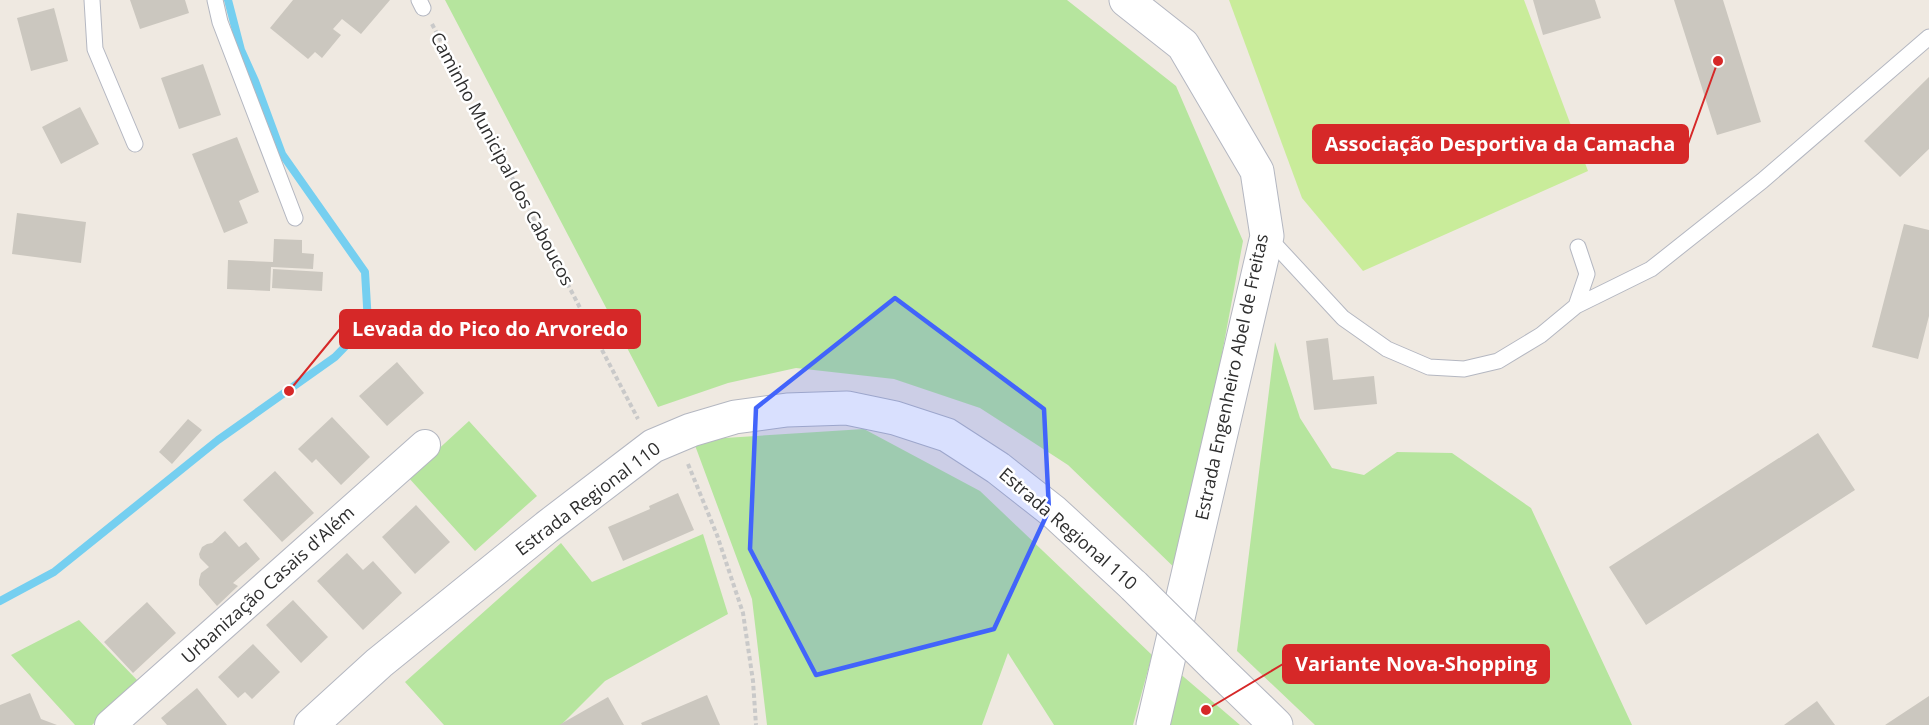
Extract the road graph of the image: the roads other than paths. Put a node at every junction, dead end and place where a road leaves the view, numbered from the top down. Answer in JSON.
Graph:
{"nodes":[{"id":1,"x":92,"y":0,"type":"edge"},
{"id":2,"x":214,"y":0,"type":"edge"},
{"id":3,"x":1126,"y":0,"type":"edge"},
{"id":4,"x":1929,"y":37,"type":"edge"},
{"id":5,"x":135,"y":144,"type":"dead end"},
{"id":6,"x":295,"y":218,"type":"dead end"},
{"id":7,"x":1267,"y":236,"type":"junction"},
{"id":8,"x":1578,"y":247,"type":"dead end"},
{"id":9,"x":1576,"y":306,"type":"junction"},
{"id":10,"x":425,"y":445,"type":"dead end"},
{"id":11,"x":110,"y":725,"type":"edge"},
{"id":12,"x":311,"y":725,"type":"edge"},
{"id":13,"x":1153,"y":725,"type":"edge"},
{"id":14,"x":1276,"y":725,"type":"edge"}],
"edges":[{"from":1,"to":5,"type":"lane"},
{"from":2,"to":6,"type":"lane"},
{"from":3,"to":7,"type":"main road","name":"Estrada Engenheiro Abel de Freitas"},
{"from":4,"to":9,"type":"lane"},
{"from":7,"to":9,"type":"lane"},
{"from":7,"to":13,"type":"main road","name":"Estrada Engenheiro Abel de Freitas"},
{"from":8,"to":9,"type":"lane"},
{"from":10,"to":11,"type":"street","name":"Urbanização Casais d'Além"},
{"from":12,"to":14,"type":"main road","name":"Estrada Regional 110","bridge":true}]}
